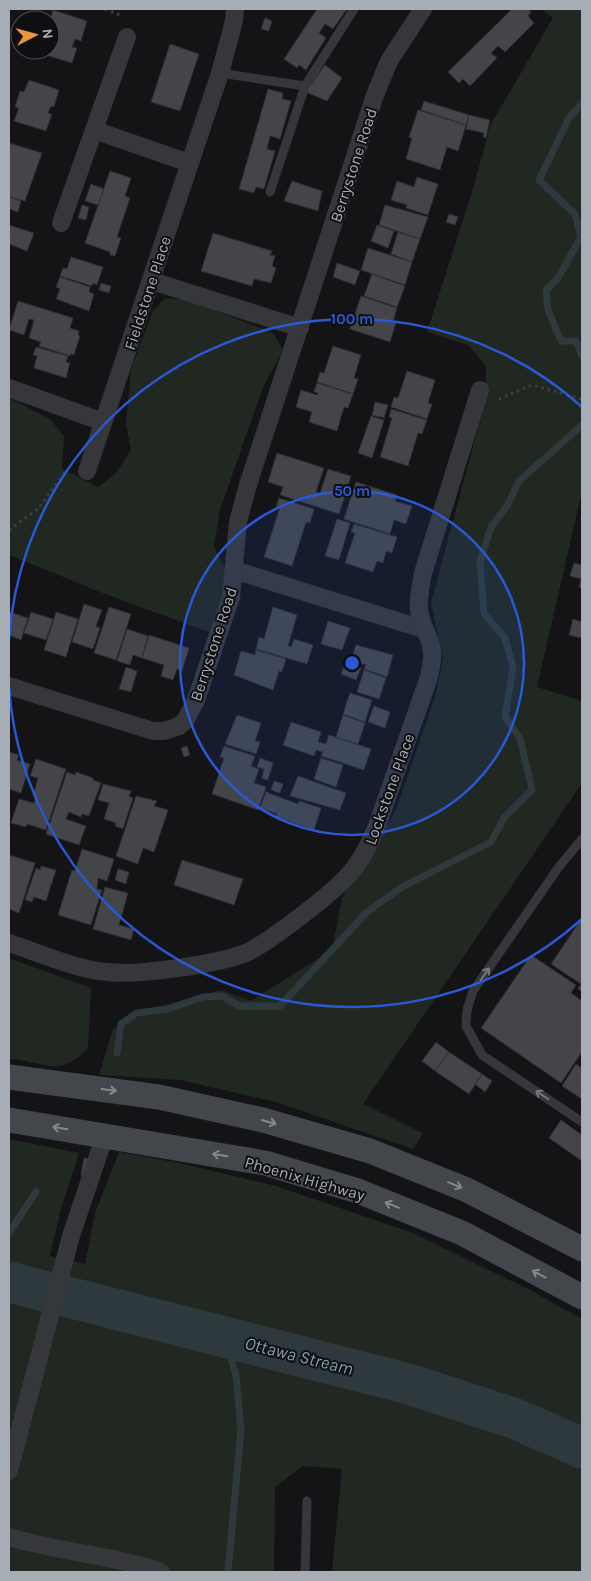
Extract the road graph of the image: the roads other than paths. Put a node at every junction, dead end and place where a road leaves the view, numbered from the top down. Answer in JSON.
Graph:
{"nodes":[{"id":1,"x":235,"y":9,"type":"edge"},
{"id":2,"x":354,"y":9,"type":"edge"},
{"id":3,"x":423,"y":9,"type":"edge"},
{"id":4,"x":127,"y":37,"type":"dead end"},
{"id":5,"x":220,"y":73,"type":"junction"},
{"id":6,"x":304,"y":86,"type":"junction"},
{"id":7,"x":94,"y":130,"type":"junction"},
{"id":8,"x":189,"y":163,"type":"junction"},
{"id":9,"x":270,"y":192,"type":"dead end"},
{"id":10,"x":61,"y":223,"type":"dead end"},
{"id":11,"x":152,"y":281,"type":"junction"},
{"id":12,"x":300,"y":328,"type":"junction"},
{"id":13,"x":9,"y":388,"type":"edge"},
{"id":14,"x":480,"y":390,"type":"dead end"},
{"id":15,"x":103,"y":422,"type":"junction"},
{"id":16,"x":87,"y":471,"type":"road end"},
{"id":17,"x":234,"y":570,"type":"junction"},
{"id":18,"x":423,"y":630,"type":"junction"},
{"id":19,"x":9,"y":686,"type":"edge"},
{"id":20,"x":582,"y":839,"type":"edge"},
{"id":21,"x":9,"y":942,"type":"edge"},
{"id":22,"x":9,"y":1078,"type":"edge"},
{"id":23,"x":9,"y":1120,"type":"edge"},
{"id":24,"x":582,"y":1122,"type":"edge"},
{"id":25,"x":105,"y":1135,"type":"junction"},
{"id":26,"x":582,"y":1249,"type":"edge"},
{"id":27,"x":582,"y":1297,"type":"edge"},
{"id":28,"x":9,"y":1471,"type":"edge"},
{"id":29,"x":306,"y":1501,"type":"dead end"},
{"id":30,"x":9,"y":1537,"type":"edge"},
{"id":31,"x":161,"y":1572,"type":"edge"},
{"id":32,"x":305,"y":1572,"type":"edge"}],
"edges":[{"from":1,"to":5,"type":"street","name":"Fieldstone Place"},
{"from":2,"to":6,"type":"lane"},
{"from":3,"to":12,"type":"street","name":"Berrystone Road"},
{"from":4,"to":7,"type":"street"},
{"from":5,"to":6,"type":"lane"},
{"from":5,"to":8,"type":"street","name":"Fieldstone Place"},
{"from":6,"to":9,"type":"lane"},
{"from":7,"to":8,"type":"street"},
{"from":7,"to":10,"type":"street"},
{"from":8,"to":11,"type":"street","name":"Fieldstone Place"},
{"from":11,"to":12,"type":"street"},
{"from":11,"to":15,"type":"street","name":"Fieldstone Place"},
{"from":12,"to":17,"type":"street","name":"Berrystone Road"},
{"from":13,"to":15,"type":"street"},
{"from":14,"to":18,"type":"street","name":"Lockstone Place"},
{"from":15,"to":16,"type":"street","name":"Fieldstone Place"},
{"from":17,"to":18,"type":"street"},
{"from":17,"to":19,"type":"street","name":"Berrystone Road"},
{"from":18,"to":21,"type":"street","name":"Lockstone Place"},
{"from":24,"to":20,"type":"lane","one_way":true},
{"from":22,"to":26,"type":"main road","one_way":true},
{"from":25,"to":23,"type":"main road","name":"Phoenix Highway","one_way":true},
{"from":27,"to":25,"type":"main road","name":"Phoenix Highway","one_way":true},
{"from":25,"to":28,"type":"street"},
{"from":29,"to":32,"type":"lane"},
{"from":30,"to":31,"type":"street"}]}
